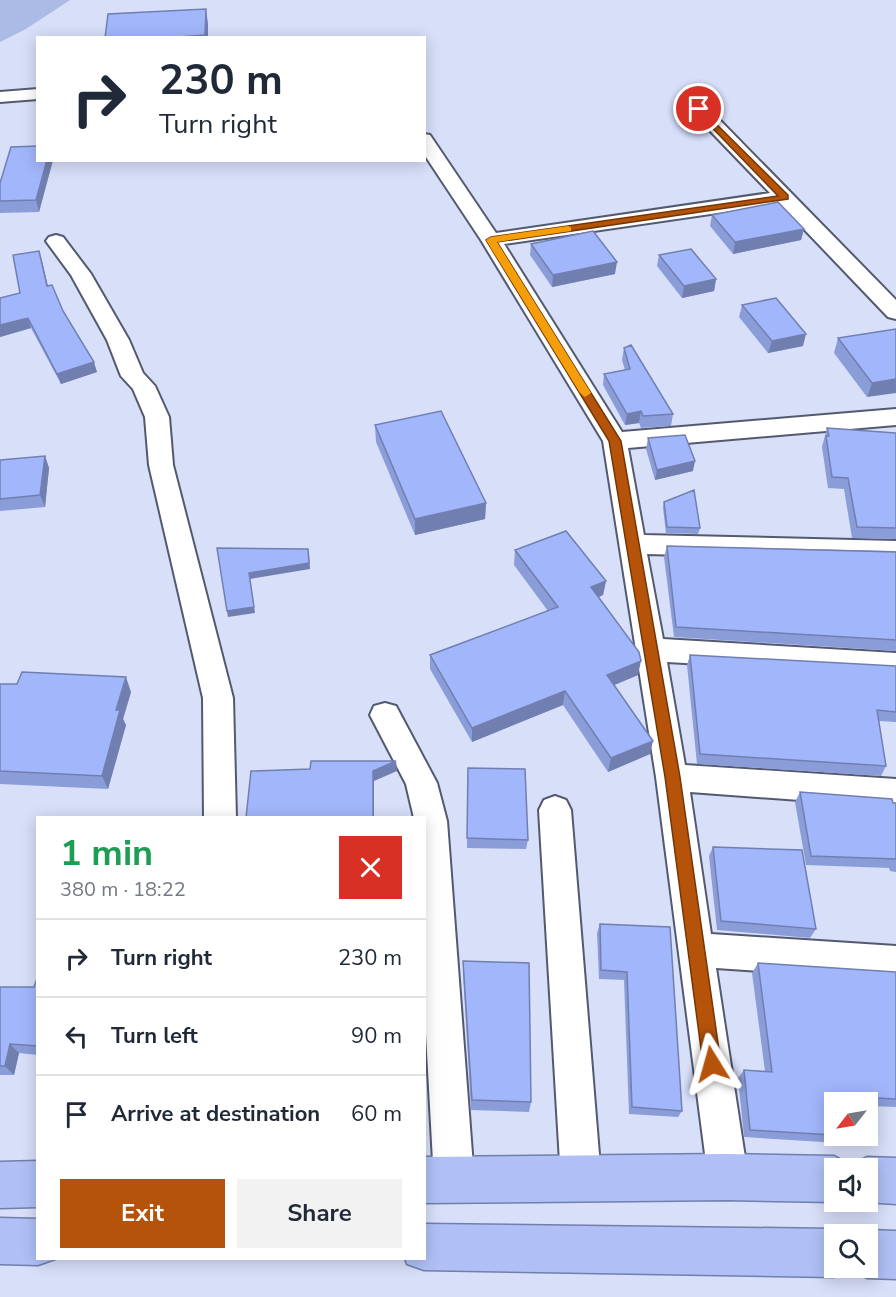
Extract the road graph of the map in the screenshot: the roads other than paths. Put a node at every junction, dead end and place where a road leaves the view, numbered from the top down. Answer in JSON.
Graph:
{"nodes":[{"id":1,"x":36,"y":94,"type":"edge"},
{"id":2,"x":0,"y":98,"type":"edge"},
{"id":3,"x":699,"y":109,"type":"dead end"},
{"id":4,"x":426,"y":142,"type":"edge"},
{"id":5,"x":785,"y":197,"type":"junction"},
{"id":6,"x":491,"y":240,"type":"junction"},
{"id":7,"x":56,"y":241,"type":"dead end"},
{"id":8,"x":896,"y":312,"type":"edge"},
{"id":9,"x":896,"y":417,"type":"edge"},
{"id":10,"x":615,"y":441,"type":"junction"},
{"id":11,"x":633,"y":544,"type":"junction"},
{"id":12,"x":896,"y":551,"type":"edge"},
{"id":13,"x":651,"y":650,"type":"junction"},
{"id":14,"x":896,"y":664,"type":"edge"},
{"id":15,"x":386,"y":715,"type":"dead end"},
{"id":16,"x":672,"y":777,"type":"junction"},
{"id":17,"x":896,"y":792,"type":"edge"},
{"id":18,"x":555,"y":810,"type":"dead end"},
{"id":19,"x":220,"y":816,"type":"edge"},
{"id":20,"x":696,"y":950,"type":"junction"},
{"id":21,"x":896,"y":963,"type":"edge"},
{"id":22,"x":728,"y":1177,"type":"junction"},
{"id":23,"x":581,"y":1179,"type":"junction"},
{"id":24,"x":824,"y":1179,"type":"edge"},
{"id":25,"x":439,"y":1180,"type":"edge"},
{"id":26,"x":878,"y":1180,"type":"edge"},
{"id":27,"x":896,"y":1180,"type":"edge"},
{"id":28,"x":36,"y":1184,"type":"edge"},
{"id":29,"x":0,"y":1185,"type":"edge"},
{"id":30,"x":0,"y":1241,"type":"edge"},
{"id":31,"x":36,"y":1242,"type":"edge"},
{"id":32,"x":426,"y":1247,"type":"edge"},
{"id":33,"x":824,"y":1253,"type":"edge"},
{"id":34,"x":878,"y":1254,"type":"edge"},
{"id":35,"x":896,"y":1255,"type":"edge"}],
"edges":[{"from":1,"to":2,"type":"street"},
{"from":3,"to":5,"type":"street"},
{"from":4,"to":6,"type":"street"},
{"from":5,"to":6,"type":"street"},
{"from":5,"to":8,"type":"street"},
{"from":6,"to":10,"type":"street"},
{"from":7,"to":19,"type":"street"},
{"from":9,"to":10,"type":"street"},
{"from":10,"to":11,"type":"street"},
{"from":11,"to":12,"type":"street"},
{"from":11,"to":13,"type":"street"},
{"from":13,"to":14,"type":"street"},
{"from":13,"to":16,"type":"street"},
{"from":15,"to":25,"type":"street"},
{"from":16,"to":17,"type":"street"},
{"from":16,"to":20,"type":"street"},
{"from":18,"to":23,"type":"street"},
{"from":20,"to":21,"type":"street"},
{"from":20,"to":22,"type":"street"},
{"from":22,"to":23,"type":"highway"},
{"from":22,"to":24,"type":"highway"},
{"from":23,"to":25,"type":"highway"},
{"from":26,"to":27,"type":"highway"},
{"from":28,"to":29,"type":"highway"},
{"from":30,"to":31,"type":"highway"},
{"from":32,"to":33,"type":"highway"},
{"from":34,"to":35,"type":"highway"}]}
